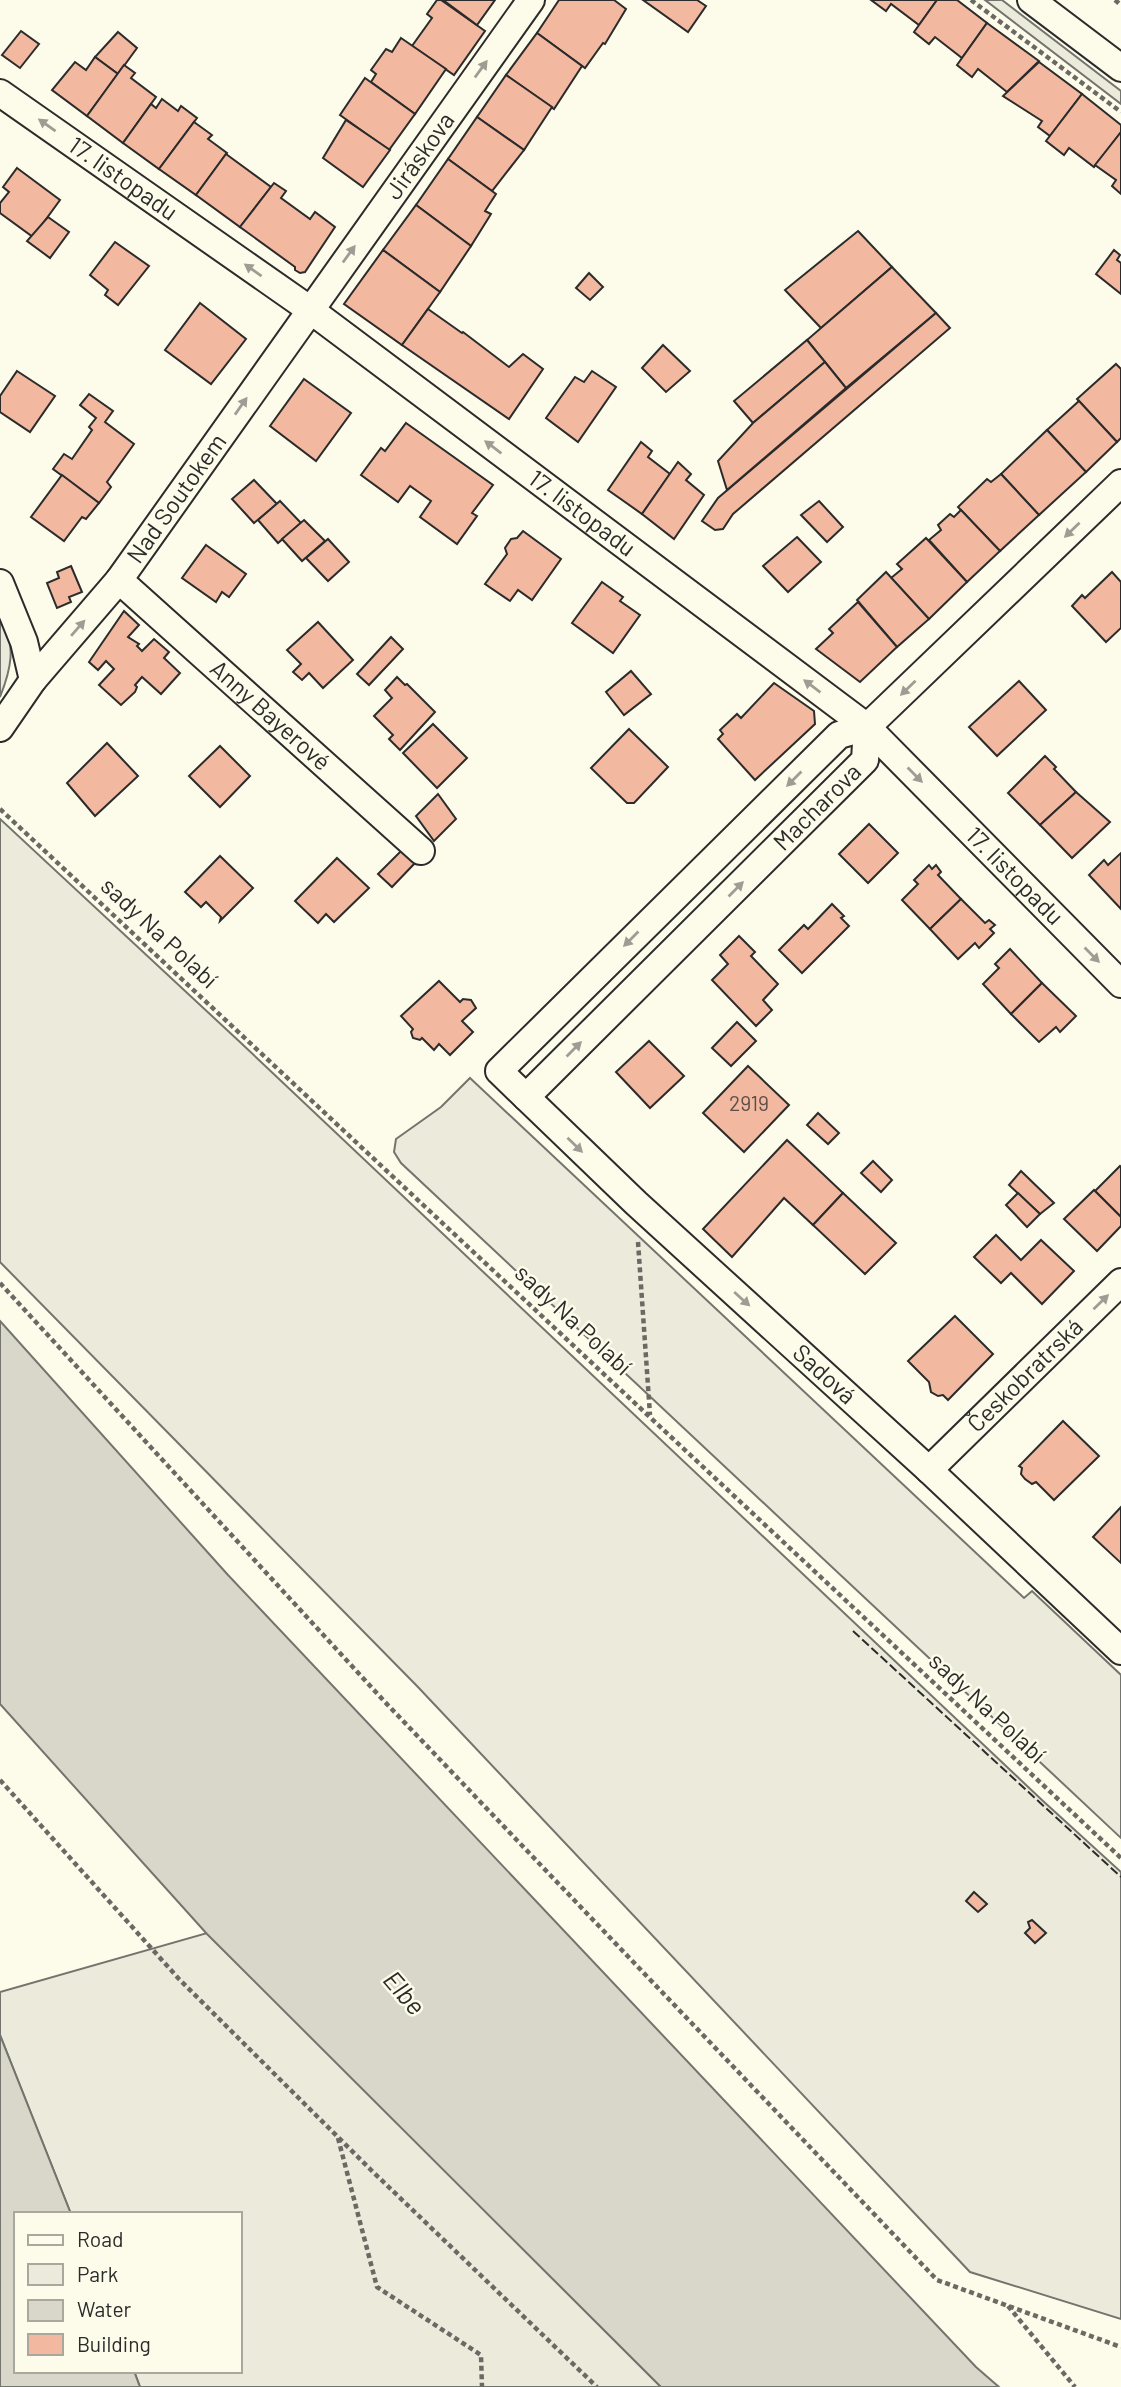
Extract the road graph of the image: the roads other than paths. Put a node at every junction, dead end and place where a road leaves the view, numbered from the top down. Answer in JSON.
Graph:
{"nodes":[{"id":1,"x":531,"y":0,"type":"edge"},
{"id":2,"x":1031,"y":0,"type":"edge"},
{"id":3,"x":1121,"y":68,"type":"edge"},
{"id":4,"x":0,"y":93,"type":"edge"},
{"id":5,"x":309,"y":309,"type":"junction"},
{"id":6,"x":1121,"y":483,"type":"edge"},
{"id":7,"x":119,"y":580,"type":"junction"},
{"id":8,"x":0,"y":583,"type":"edge"},
{"id":9,"x":33,"y":680,"type":"junction"},
{"id":10,"x":867,"y":727,"type":"junction"},
{"id":11,"x":0,"y":728,"type":"edge"},
{"id":12,"x":421,"y":851,"type":"dead end"},
{"id":13,"x":1121,"y":984,"type":"edge"},
{"id":14,"x":526,"y":1097,"type":"junction"},
{"id":15,"x":1121,"y":1282,"type":"edge"},
{"id":16,"x":929,"y":1469,"type":"junction"},
{"id":17,"x":1121,"y":1651,"type":"edge"}],
"edges":[{"from":5,"to":1,"type":"street","name":"Jiráskova","one_way":true},
{"from":2,"to":3,"type":"street"},
{"from":5,"to":4,"type":"street","name":"17. listopadu","one_way":true},
{"from":7,"to":5,"type":"street","name":"Nad Soutokem","one_way":true},
{"from":10,"to":5,"type":"street","name":"17. listopadu","one_way":true},
{"from":6,"to":10,"type":"street","one_way":true},
{"from":9,"to":7,"type":"street","name":"Nad Soutokem","one_way":true},
{"from":7,"to":12,"type":"street","name":"Anny Bayerové"},
{"from":8,"to":9,"type":"street"},
{"from":9,"to":11,"type":"street","name":"Nad Soutokem"},
{"from":10,"to":13,"type":"street","name":"17. listopadu","one_way":true},
{"from":14,"to":10,"type":"street","name":"Macharova","one_way":true},
{"from":10,"to":14,"type":"street","name":"Sadová","one_way":true},
{"from":14,"to":16,"type":"street","name":"Sadová","one_way":true},
{"from":16,"to":15,"type":"street","name":"Českobratrská","one_way":true},
{"from":16,"to":17,"type":"street","name":"Sadová"}]}
